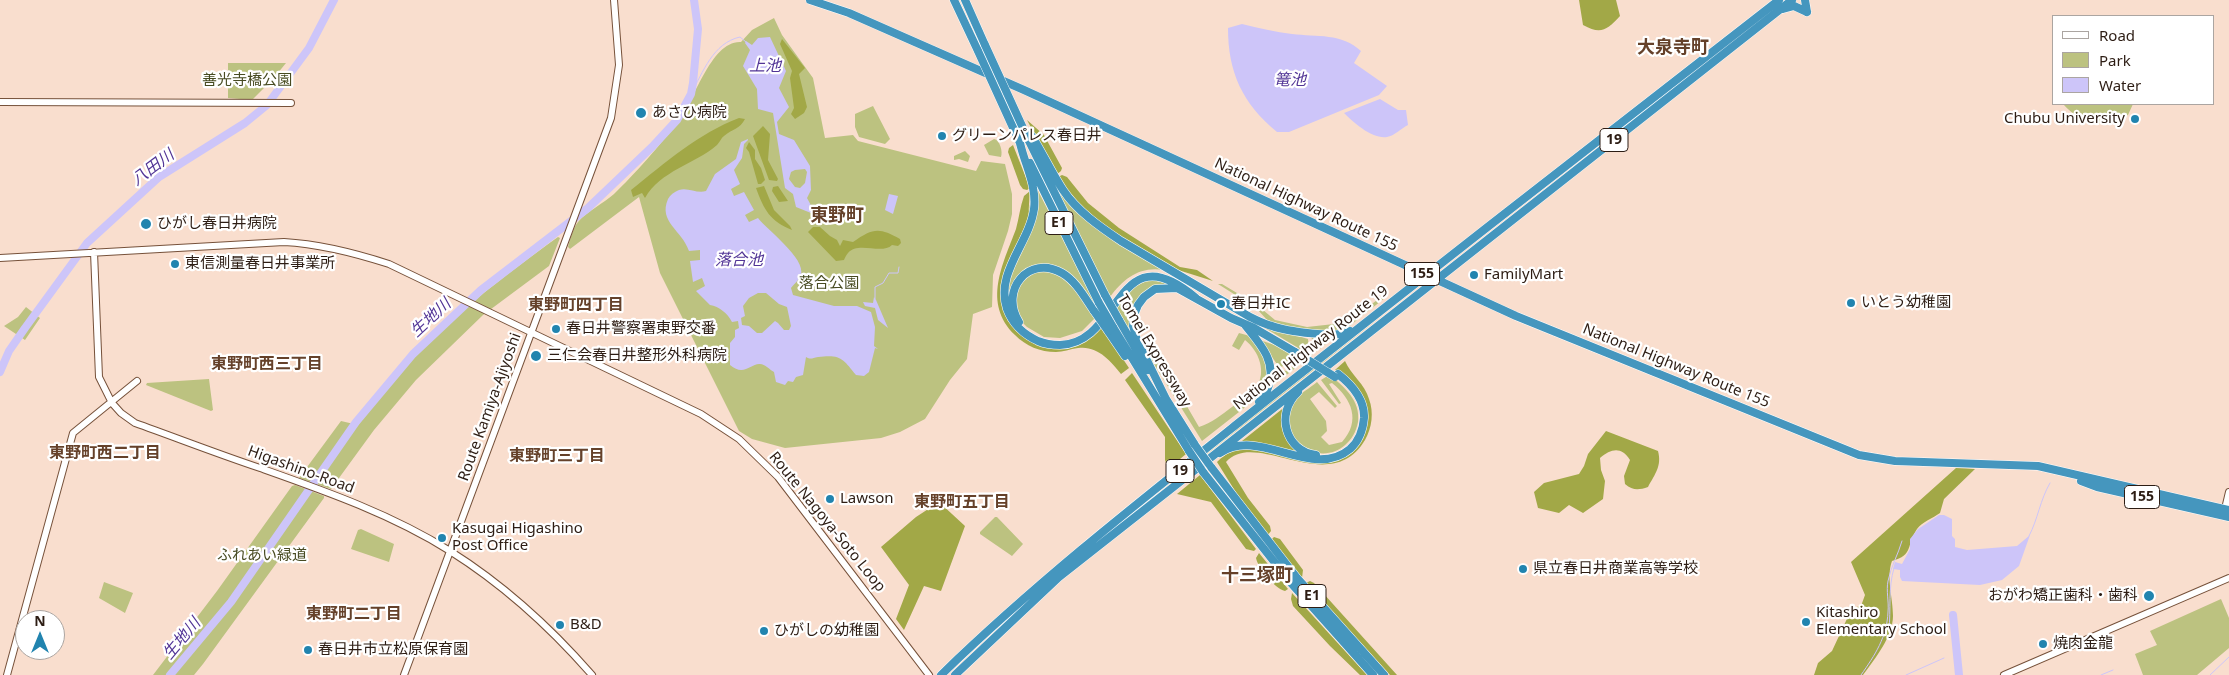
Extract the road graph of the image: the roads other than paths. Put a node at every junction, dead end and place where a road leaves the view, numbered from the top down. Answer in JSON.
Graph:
{"nodes":[{"id":1,"x":614,"y":0,"type":"edge"},
{"id":2,"x":810,"y":0,"type":"edge"},
{"id":3,"x":954,"y":0,"type":"edge"},
{"id":4,"x":966,"y":0,"type":"edge"},
{"id":5,"x":1792,"y":0,"type":"edge"},
{"id":6,"x":1805,"y":0,"type":"edge"},
{"id":7,"x":1777,"y":3,"type":"edge"},
{"id":8,"x":0,"y":102,"type":"edge"},
{"id":9,"x":291,"y":103,"type":"dead end"},
{"id":10,"x":1030,"y":138,"type":"junction"},
{"id":11,"x":1020,"y":143,"type":"junction"},
{"id":12,"x":91,"y":252,"type":"junction"},
{"id":13,"x":0,"y":258,"type":"edge"},
{"id":14,"x":1425,"y":275,"type":"junction"},
{"id":15,"x":1437,"y":279,"type":"junction"},
{"id":16,"x":1189,"y":281,"type":"junction"},
{"id":17,"x":1196,"y":298,"type":"junction"},
{"id":18,"x":1388,"y":304,"type":"junction"},
{"id":19,"x":1250,"y":317,"type":"junction"},
{"id":20,"x":1245,"y":325,"type":"junction"},
{"id":21,"x":1111,"y":329,"type":"junction"},
{"id":22,"x":531,"y":331,"type":"junction"},
{"id":23,"x":1296,"y":351,"type":"junction"},
{"id":24,"x":1340,"y":355,"type":"junction"},
{"id":25,"x":1337,"y":375,"type":"junction"},
{"id":26,"x":137,"y":381,"type":"dead end"},
{"id":27,"x":112,"y":403,"type":"junction"},
{"id":28,"x":1168,"y":403,"type":"junction"},
{"id":29,"x":1192,"y":448,"type":"junction"},
{"id":30,"x":1204,"y":450,"type":"junction"},
{"id":31,"x":1185,"y":476,"type":"junction"},
{"id":32,"x":2229,"y":492,"type":"edge"},
{"id":33,"x":2227,"y":513,"type":"edge"},
{"id":34,"x":450,"y":551,"type":"junction"},
{"id":35,"x":2229,"y":578,"type":"edge"},
{"id":36,"x":7,"y":675,"type":"edge"},
{"id":37,"x":404,"y":675,"type":"edge"},
{"id":38,"x":592,"y":675,"type":"edge"},
{"id":39,"x":929,"y":675,"type":"edge"},
{"id":40,"x":941,"y":675,"type":"edge"},
{"id":41,"x":955,"y":675,"type":"edge"},
{"id":42,"x":1373,"y":675,"type":"edge"},
{"id":43,"x":1384,"y":675,"type":"edge"},
{"id":44,"x":2004,"y":675,"type":"edge"}],
"edges":[{"from":1,"to":22,"type":"main road","name":"Route Kamiya-Ajiyoshi"},
{"from":2,"to":14,"type":"highway","name":"National Highway Route 155","number":"155"},
{"from":3,"to":11,"type":"highway","name":"Tomei Expressway","number":"E1","bridge":true},
{"from":4,"to":10,"type":"highway","name":"Tomei Expressway","number":"E1","bridge":true},
{"from":5,"to":7,"type":"highway","name":"National Highway Route 19","number":"19"},
{"from":6,"to":7,"type":"highway"},
{"from":7,"to":14,"type":"highway","name":"National Highway Route 19","number":"19"},
{"from":7,"to":15,"type":"highway","name":"National Highway Route 19","number":"19"},
{"from":8,"to":9,"type":"main road"},
{"from":10,"to":16,"type":"highway"},
{"from":10,"to":28,"type":"highway","name":"Tomei Expressway","number":"E1","bridge":true},
{"from":11,"to":17,"type":"highway"},
{"from":11,"to":21,"type":"highway","name":"Tomei Expressway","number":"E1","bridge":true},
{"from":12,"to":13,"type":"main road","name":"Route Nagoya-Soto Loop"},
{"from":12,"to":22,"type":"main road","name":"Route Nagoya-Soto Loop"},
{"from":12,"to":27,"type":"main road","name":"Higashino-Road"},
{"from":14,"to":15,"type":"highway","name":"National Highway Route 155","number":"155"},
{"from":14,"to":18,"type":"highway","name":"National Highway Route 19","number":"19"},
{"from":15,"to":24,"type":"highway","name":"National Highway Route 19","number":"19"},
{"from":15,"to":33,"type":"highway","name":"National Highway Route 155","number":"155"},
{"from":16,"to":19,"type":"highway"},
{"from":16,"to":21,"type":"highway","bridge":true},
{"from":17,"to":20,"type":"highway"},
{"from":17,"to":28,"type":"highway"},
{"from":18,"to":19,"type":"highway"},
{"from":18,"to":30,"type":"highway","name":"National Highway Route 19","number":"19"},
{"from":19,"to":23,"type":"highway"},
{"from":20,"to":23,"type":"highway"},
{"from":20,"to":30,"type":"highway"},
{"from":21,"to":29,"type":"highway","name":"Tomei Expressway","number":"E1"},
{"from":22,"to":34,"type":"main road","name":"Route Kamiya-Ajiyoshi"},
{"from":22,"to":39,"type":"main road","name":"Route Nagoya-Soto Loop"},
{"from":23,"to":25,"type":"highway","bridge":true},
{"from":24,"to":25,"type":"highway"},
{"from":24,"to":31,"type":"highway","name":"National Highway Route 19","number":"19"},
{"from":25,"to":31,"type":"highway"},
{"from":26,"to":27,"type":"main road"},
{"from":27,"to":34,"type":"main road","name":"Higashino-Road"},
{"from":27,"to":36,"type":"main road"},
{"from":28,"to":29,"type":"highway","name":"Tomei Expressway","number":"E1"},
{"from":29,"to":42,"type":"highway","name":"Tomei Expressway","number":"E1","bridge":true},
{"from":29,"to":43,"type":"highway","name":"Tomei Expressway","number":"E1","bridge":true},
{"from":30,"to":40,"type":"highway","name":"National Highway Route 19","number":"19"},
{"from":31,"to":41,"type":"highway","name":"National Highway Route 19","number":"19"},
{"from":32,"to":33,"type":"main road"},
{"from":34,"to":37,"type":"main road","name":"Route Kamiya-Ajiyoshi"},
{"from":34,"to":38,"type":"main road","name":"Higashino-Road"},
{"from":35,"to":44,"type":"main road"}]}
